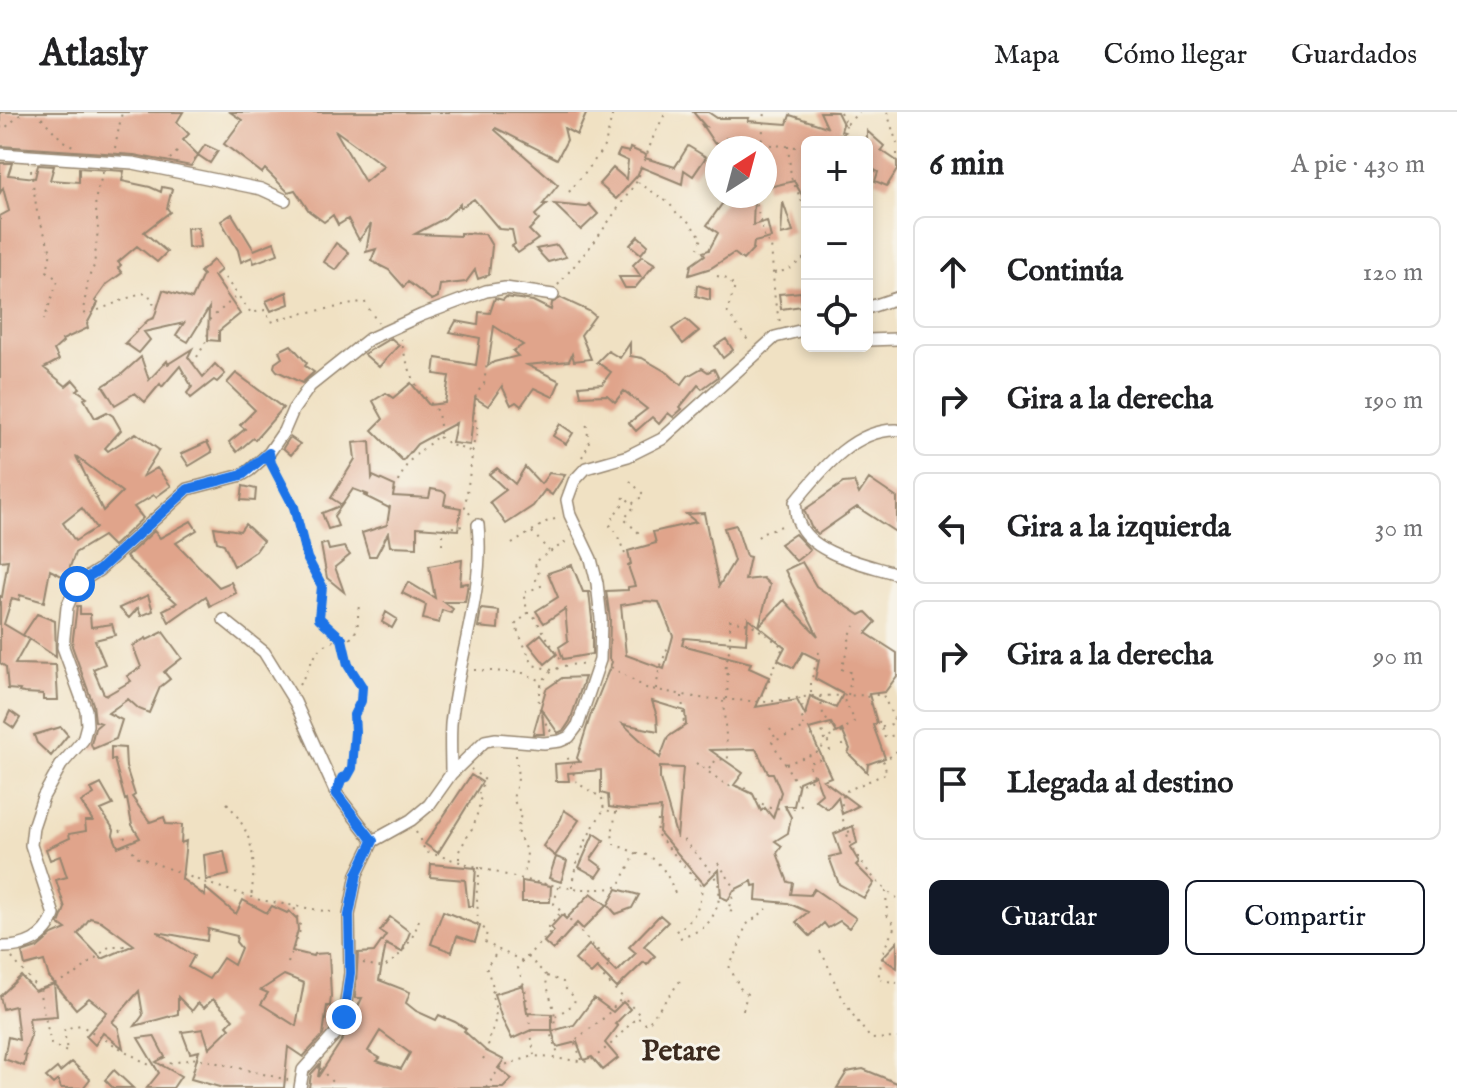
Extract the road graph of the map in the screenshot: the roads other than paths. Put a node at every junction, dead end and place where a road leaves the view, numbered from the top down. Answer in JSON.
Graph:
{"nodes":[{"id":1,"x":0,"y":154,"type":"edge"},
{"id":2,"x":285,"y":200,"type":"dead end"},
{"id":3,"x":553,"y":295,"type":"road end"},
{"id":4,"x":897,"y":298,"type":"edge"},
{"id":5,"x":873,"y":306,"type":"edge"},
{"id":6,"x":801,"y":332,"type":"edge"},
{"id":7,"x":897,"y":339,"type":"edge"},
{"id":8,"x":873,"y":340,"type":"edge"},
{"id":9,"x":897,"y":430,"type":"edge"},
{"id":10,"x":478,"y":525,"type":"road end"},
{"id":11,"x":897,"y":574,"type":"edge"},
{"id":12,"x":224,"y":620,"type":"dead end"},
{"id":13,"x":451,"y":774,"type":"junction"},
{"id":14,"x":373,"y":841,"type":"junction"},
{"id":15,"x":2,"y":947,"type":"edge"},
{"id":16,"x":300,"y":1085,"type":"edge"}],
"edges":[{"from":1,"to":2,"type":"street"},
{"from":3,"to":15,"type":"street"},
{"from":4,"to":5,"type":"street"},
{"from":6,"to":13,"type":"street"},
{"from":7,"to":8,"type":"street"},
{"from":9,"to":11,"type":"street"},
{"from":10,"to":13,"type":"street"},
{"from":12,"to":14,"type":"street"},
{"from":13,"to":14,"type":"street"},
{"from":14,"to":16,"type":"street"}]}
